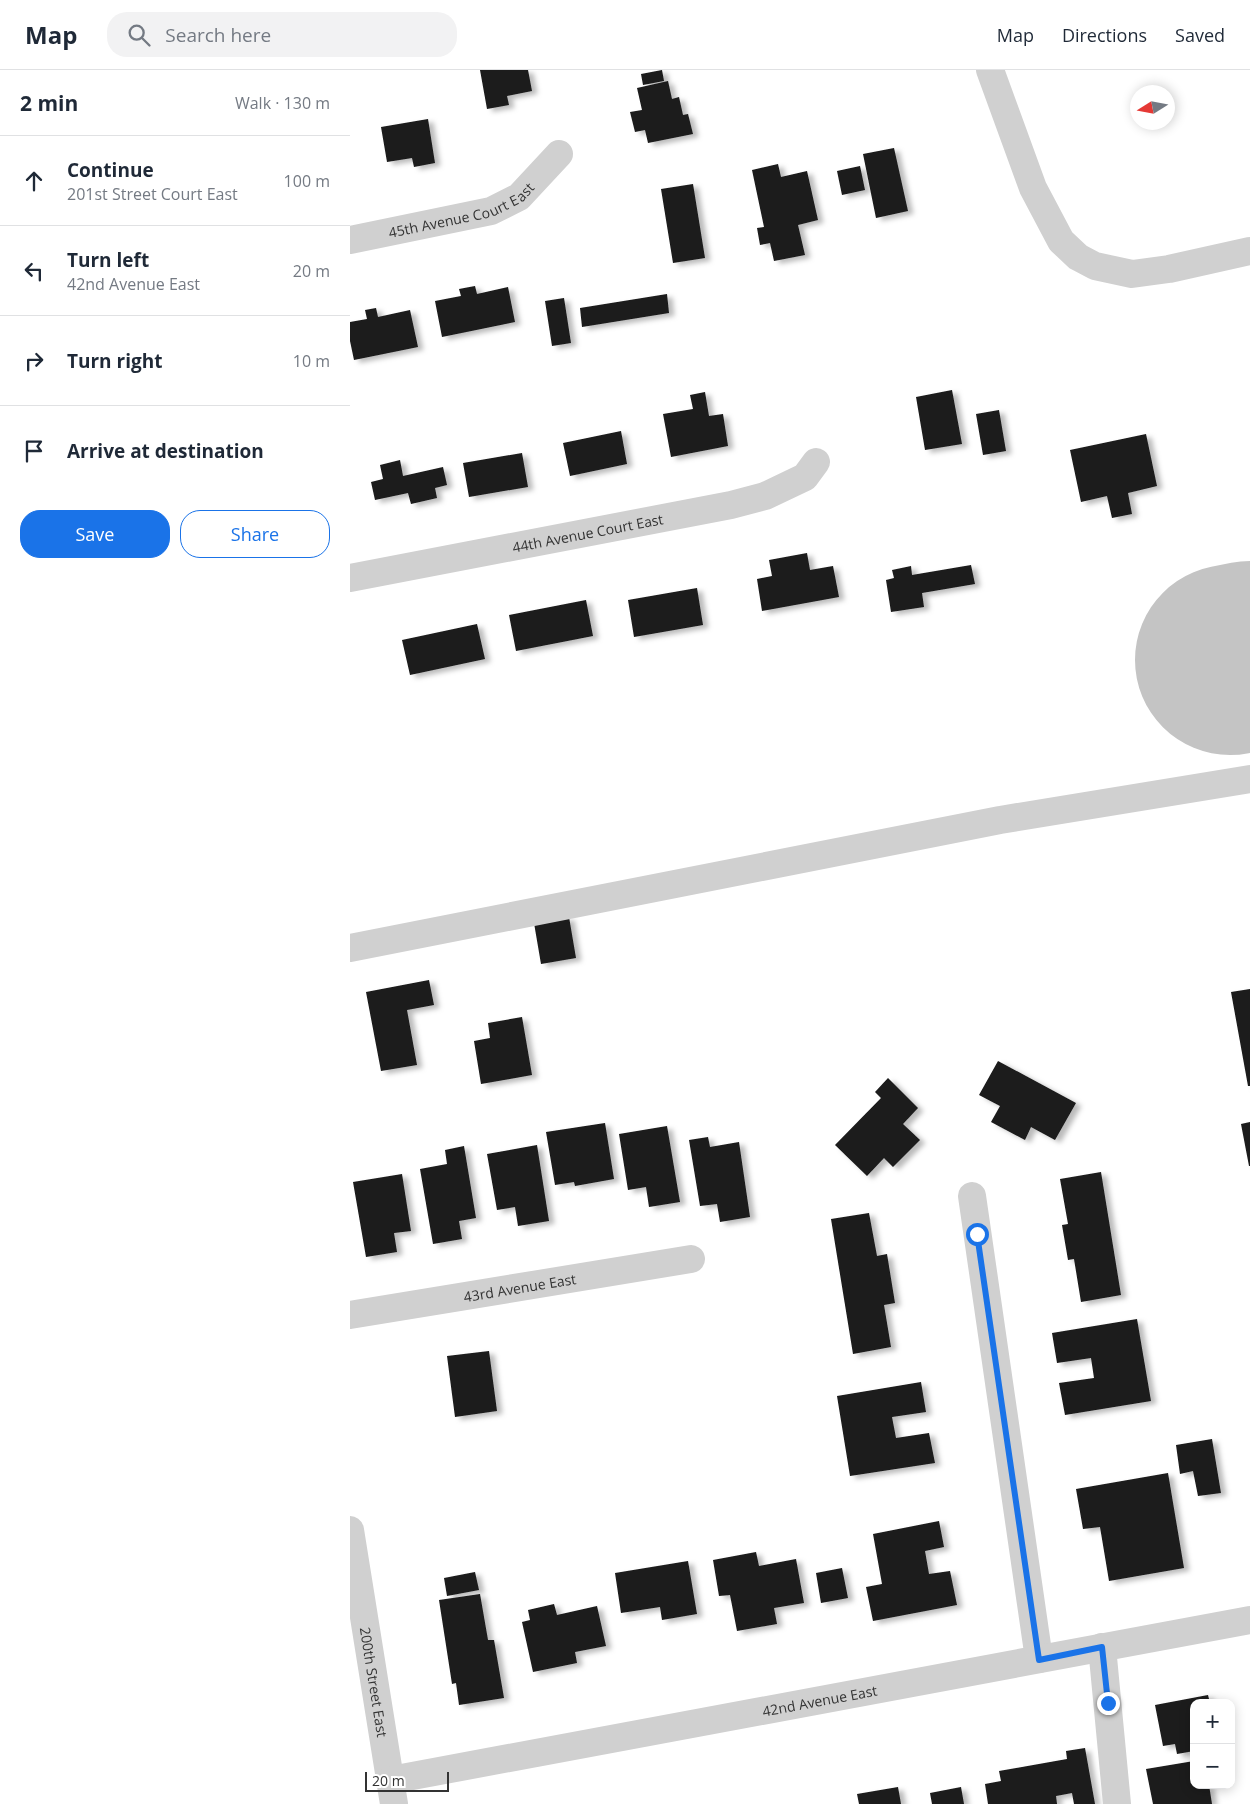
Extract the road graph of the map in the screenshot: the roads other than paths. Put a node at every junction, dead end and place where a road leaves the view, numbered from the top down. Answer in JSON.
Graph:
{"nodes":[{"id":1,"x":990,"y":70,"type":"edge"},
{"id":2,"x":559,"y":154,"type":"dead end"},
{"id":3,"x":350,"y":240,"type":"edge"},
{"id":4,"x":1250,"y":251,"type":"edge"},
{"id":5,"x":816,"y":462,"type":"dead end"},
{"id":6,"x":350,"y":578,"type":"edge"},
{"id":7,"x":1250,"y":779,"type":"edge"},
{"id":8,"x":350,"y":948,"type":"edge"},
{"id":9,"x":972,"y":1196,"type":"dead end"},
{"id":10,"x":691,"y":1259,"type":"dead end"},
{"id":11,"x":350,"y":1315,"type":"edge"},
{"id":12,"x":350,"y":1530,"type":"edge"},
{"id":13,"x":1250,"y":1620,"type":"edge"},
{"id":14,"x":1102,"y":1647,"type":"junction"},
{"id":15,"x":1039,"y":1660,"type":"junction"},
{"id":16,"x":392,"y":1792,"type":"edge"},
{"id":17,"x":1117,"y":1804,"type":"edge"}],
"edges":[{"from":1,"to":4,"type":"street"},
{"from":2,"to":3,"type":"street","name":"45th Avenue Court East"},
{"from":5,"to":6,"type":"street","name":"44th Avenue Court East"},
{"from":7,"to":8,"type":"street"},
{"from":9,"to":15,"type":"street"},
{"from":10,"to":11,"type":"street","name":"43rd Avenue East"},
{"from":12,"to":16,"type":"street","name":"200th Street East"},
{"from":13,"to":14,"type":"street","name":"42nd Avenue East"},
{"from":14,"to":15,"type":"street","name":"42nd Avenue East"},
{"from":14,"to":17,"type":"street"},
{"from":15,"to":16,"type":"street","name":"42nd Avenue East"}]}
